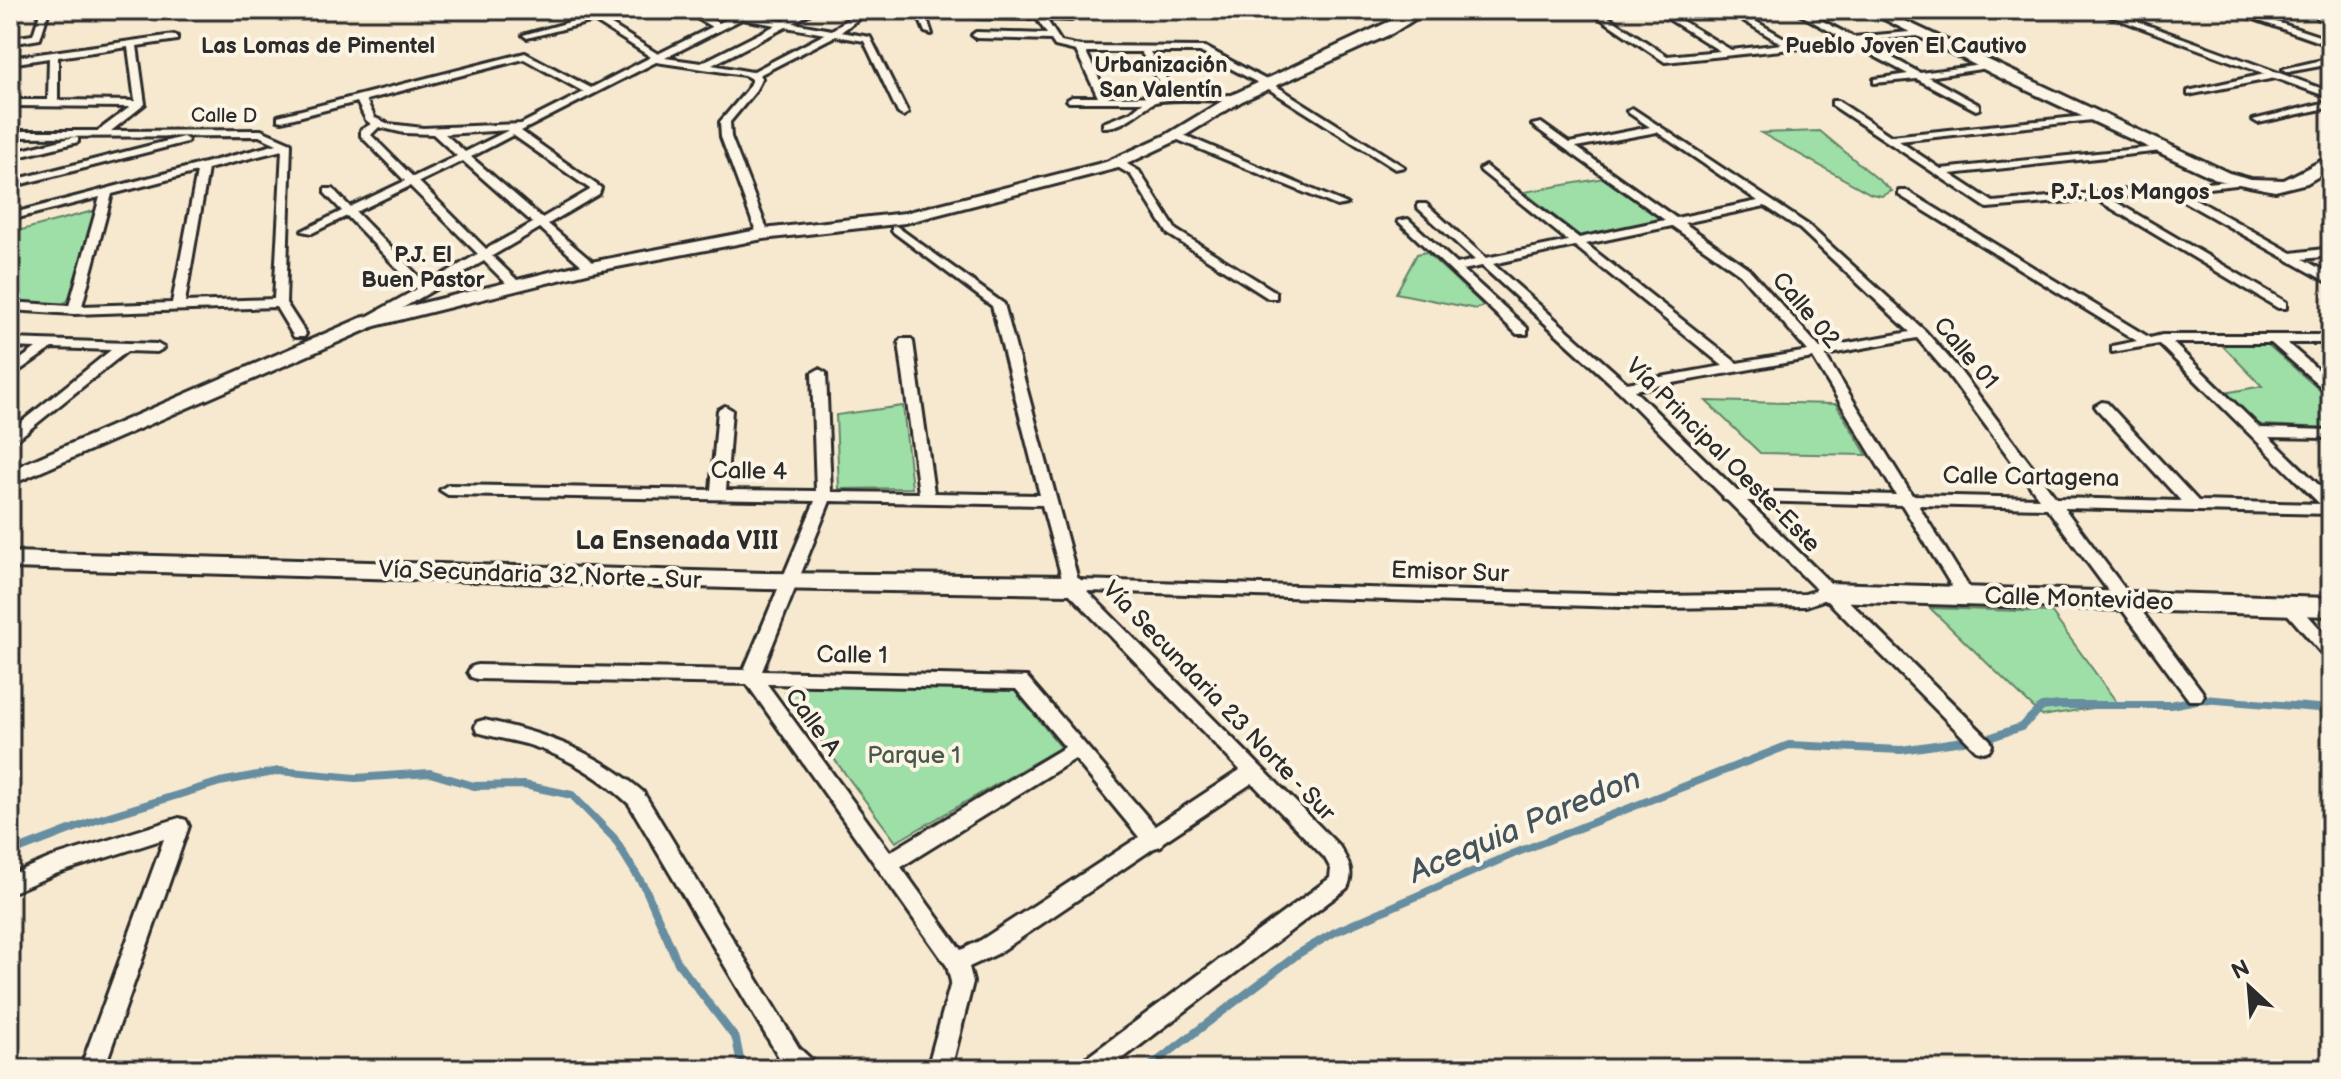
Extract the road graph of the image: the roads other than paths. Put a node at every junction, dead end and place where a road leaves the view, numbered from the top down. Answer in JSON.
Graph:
{"nodes":[{"id":1,"x":45,"y":10,"type":"edge"},
{"id":2,"x":582,"y":10,"type":"edge"},
{"id":3,"x":629,"y":10,"type":"edge"},
{"id":4,"x":687,"y":10,"type":"edge"},
{"id":5,"x":752,"y":10,"type":"edge"},
{"id":6,"x":812,"y":10,"type":"edge"},
{"id":7,"x":866,"y":10,"type":"edge"},
{"id":8,"x":920,"y":10,"type":"edge"},
{"id":9,"x":1423,"y":10,"type":"edge"},
{"id":10,"x":1592,"y":10,"type":"edge"},
{"id":11,"x":1658,"y":10,"type":"edge"},
{"id":12,"x":1730,"y":10,"type":"edge"},
{"id":13,"x":1796,"y":10,"type":"edge"},
{"id":14,"x":1872,"y":10,"type":"edge"},
{"id":15,"x":2098,"y":10,"type":"edge"},
{"id":16,"x":2232,"y":10,"type":"edge"},
{"id":17,"x":1038,"y":13,"type":"edge"},
{"id":18,"x":977,"y":15,"type":"dead end"},
{"id":19,"x":741,"y":16,"type":"junction"},
{"id":20,"x":1071,"y":17,"type":"dead end"},
{"id":21,"x":595,"y":18,"type":"junction"},
{"id":22,"x":786,"y":24,"type":"junction"},
{"id":23,"x":719,"y":27,"type":"junction"},
{"id":24,"x":835,"y":32,"type":"junction"},
{"id":25,"x":929,"y":32,"type":"dead end"},
{"id":26,"x":1918,"y":33,"type":"junction"},
{"id":27,"x":527,"y":35,"type":"dead end"},
{"id":28,"x":976,"y":35,"type":"dead end"},
{"id":29,"x":1054,"y":37,"type":"junction"},
{"id":30,"x":174,"y":38,"type":"dead end"},
{"id":31,"x":1853,"y":40,"type":"junction"},
{"id":32,"x":10,"y":41,"type":"edge"},
{"id":33,"x":132,"y":43,"type":"junction"},
{"id":34,"x":2331,"y":43,"type":"edge"},
{"id":35,"x":1793,"y":47,"type":"junction"},
{"id":36,"x":1080,"y":49,"type":"junction"},
{"id":37,"x":1144,"y":49,"type":"junction"},
{"id":38,"x":1730,"y":53,"type":"junction"},
{"id":39,"x":54,"y":55,"type":"junction"},
{"id":40,"x":655,"y":58,"type":"junction"},
{"id":41,"x":10,"y":61,"type":"edge"},
{"id":42,"x":2331,"y":61,"type":"edge"},
{"id":43,"x":701,"y":67,"type":"junction"},
{"id":44,"x":1989,"y":67,"type":"junction"},
{"id":45,"x":2288,"y":69,"type":"dead end"},
{"id":46,"x":753,"y":75,"type":"junction"},
{"id":47,"x":2276,"y":75,"type":"junction"},
{"id":48,"x":1917,"y":76,"type":"junction"},
{"id":49,"x":1877,"y":81,"type":"dead end"},
{"id":50,"x":1267,"y":84,"type":"junction"},
{"id":51,"x":590,"y":91,"type":"junction"},
{"id":52,"x":2191,"y":93,"type":"dead end"},
{"id":53,"x":2331,"y":95,"type":"edge"},
{"id":54,"x":360,"y":98,"type":"junction"},
{"id":55,"x":1154,"y":98,"type":"junction"},
{"id":56,"x":1174,"y":98,"type":"junction"},
{"id":57,"x":1237,"y":98,"type":"junction"},
{"id":58,"x":1104,"y":99,"type":"junction"},
{"id":59,"x":1072,"y":100,"type":"dead end"},
{"id":60,"x":10,"y":103,"type":"edge"},
{"id":61,"x":1835,"y":103,"type":"dead end"},
{"id":62,"x":53,"y":104,"type":"junction"},
{"id":63,"x":140,"y":104,"type":"junction"},
{"id":64,"x":2331,"y":104,"type":"edge"},
{"id":65,"x":1976,"y":107,"type":"dead end"},
{"id":66,"x":1632,"y":111,"type":"dead end"},
{"id":67,"x":903,"y":113,"type":"dead end"},
{"id":68,"x":2092,"y":117,"type":"junction"},
{"id":69,"x":282,"y":118,"type":"dead end"},
{"id":70,"x":2258,"y":120,"type":"dead end"},
{"id":71,"x":377,"y":124,"type":"junction"},
{"id":72,"x":1107,"y":125,"type":"dead end"},
{"id":73,"x":1537,"y":125,"type":"dead end"},
{"id":74,"x":519,"y":128,"type":"junction"},
{"id":75,"x":1657,"y":129,"type":"junction"},
{"id":76,"x":434,"y":130,"type":"junction"},
{"id":77,"x":100,"y":133,"type":"junction"},
{"id":78,"x":207,"y":133,"type":"junction"},
{"id":79,"x":10,"y":134,"type":"edge"},
{"id":80,"x":1175,"y":135,"type":"junction"},
{"id":81,"x":1889,"y":139,"type":"junction"},
{"id":82,"x":287,"y":145,"type":"junction"},
{"id":83,"x":1567,"y":146,"type":"junction"},
{"id":84,"x":2162,"y":148,"type":"junction"},
{"id":85,"x":10,"y":156,"type":"edge"},
{"id":86,"x":463,"y":157,"type":"junction"},
{"id":87,"x":2331,"y":161,"type":"edge"},
{"id":88,"x":1118,"y":163,"type":"junction"},
{"id":89,"x":203,"y":167,"type":"junction"},
{"id":90,"x":1399,"y":167,"type":"dead end"},
{"id":91,"x":1485,"y":169,"type":"dead end"},
{"id":92,"x":1939,"y":172,"type":"junction"},
{"id":93,"x":413,"y":181,"type":"junction"},
{"id":94,"x":2236,"y":182,"type":"junction"},
{"id":95,"x":10,"y":184,"type":"edge"},
{"id":96,"x":2170,"y":189,"type":"junction"},
{"id":97,"x":329,"y":191,"type":"dead end"},
{"id":98,"x":107,"y":192,"type":"junction"},
{"id":99,"x":1903,"y":193,"type":"dead end"},
{"id":100,"x":2100,"y":197,"type":"junction"},
{"id":101,"x":1768,"y":202,"type":"junction"},
{"id":102,"x":1341,"y":204,"type":"dead end"},
{"id":103,"x":1422,"y":206,"type":"dead end"},
{"id":104,"x":349,"y":212,"type":"junction"},
{"id":105,"x":10,"y":217,"type":"edge"},
{"id":106,"x":1404,"y":221,"type":"dead end"},
{"id":107,"x":540,"y":223,"type":"junction"},
{"id":108,"x":1676,"y":223,"type":"junction"},
{"id":109,"x":896,"y":229,"type":"dead end"},
{"id":110,"x":308,"y":231,"type":"dead end"},
{"id":111,"x":763,"y":234,"type":"junction"},
{"id":112,"x":1579,"y":243,"type":"junction"},
{"id":113,"x":2331,"y":252,"type":"edge"},
{"id":114,"x":487,"y":253,"type":"junction"},
{"id":115,"x":2290,"y":257,"type":"junction"},
{"id":116,"x":1485,"y":262,"type":"junction"},
{"id":117,"x":591,"y":267,"type":"junction"},
{"id":118,"x":1455,"y":268,"type":"junction"},
{"id":119,"x":2331,"y":280,"type":"edge"},
{"id":120,"x":514,"y":284,"type":"junction"},
{"id":121,"x":424,"y":289,"type":"junction"},
{"id":122,"x":1272,"y":295,"type":"dead end"},
{"id":123,"x":280,"y":303,"type":"junction"},
{"id":124,"x":178,"y":305,"type":"junction"},
{"id":125,"x":2282,"y":305,"type":"dead end"},
{"id":126,"x":10,"y":306,"type":"edge"},
{"id":127,"x":74,"y":310,"type":"junction"},
{"id":128,"x":368,"y":322,"type":"junction"},
{"id":129,"x":1522,"y":331,"type":"dead end"},
{"id":130,"x":299,"y":334,"type":"dead end"},
{"id":131,"x":1920,"y":334,"type":"junction"},
{"id":132,"x":2273,"y":338,"type":"junction"},
{"id":133,"x":2331,"y":339,"type":"edge"},
{"id":134,"x":2155,"y":341,"type":"junction"},
{"id":135,"x":906,"y":342,"type":"dead end"},
{"id":136,"x":10,"y":343,"type":"edge"},
{"id":137,"x":48,"y":345,"type":"junction"},
{"id":138,"x":124,"y":347,"type":"junction"},
{"id":139,"x":157,"y":348,"type":"dead end"},
{"id":140,"x":2117,"y":349,"type":"dead end"},
{"id":141,"x":1816,"y":352,"type":"junction"},
{"id":142,"x":1733,"y":367,"type":"junction"},
{"id":143,"x":10,"y":373,"type":"edge"},
{"id":144,"x":819,"y":373,"type":"dead end"},
{"id":145,"x":1624,"y":388,"type":"junction"},
{"id":146,"x":2331,"y":388,"type":"edge"},
{"id":147,"x":2102,"y":406,"type":"dead end"},
{"id":148,"x":725,"y":410,"type":"dead end"},
{"id":149,"x":2255,"y":432,"type":"junction"},
{"id":150,"x":2331,"y":434,"type":"edge"},
{"id":151,"x":10,"y":438,"type":"edge"},
{"id":152,"x":10,"y":478,"type":"edge"},
{"id":153,"x":448,"y":490,"type":"dead end"},
{"id":154,"x":718,"y":495,"type":"junction"},
{"id":155,"x":1729,"y":496,"type":"junction"},
{"id":156,"x":824,"y":497,"type":"junction"},
{"id":157,"x":927,"y":498,"type":"junction"},
{"id":158,"x":1906,"y":498,"type":"junction"},
{"id":159,"x":1049,"y":500,"type":"junction"},
{"id":160,"x":2049,"y":501,"type":"junction"},
{"id":161,"x":2193,"y":505,"type":"junction"},
{"id":162,"x":2331,"y":507,"type":"edge"},
{"id":163,"x":10,"y":560,"type":"edge"},
{"id":164,"x":791,"y":580,"type":"junction"},
{"id":165,"x":1071,"y":585,"type":"junction"},
{"id":166,"x":1827,"y":592,"type":"junction"},
{"id":167,"x":1965,"y":594,"type":"junction"},
{"id":168,"x":2125,"y":602,"type":"junction"},
{"id":169,"x":2290,"y":606,"type":"junction"},
{"id":170,"x":2331,"y":607,"type":"edge"},
{"id":171,"x":2331,"y":652,"type":"edge"},
{"id":172,"x":477,"y":672,"type":"dead end"},
{"id":173,"x":751,"y":676,"type":"junction"},
{"id":174,"x":2195,"y":695,"type":"dead end"},
{"id":175,"x":484,"y":727,"type":"dead end"},
{"id":176,"x":1983,"y":745,"type":"dead end"},
{"id":177,"x":1078,"y":748,"type":"junction"},
{"id":178,"x":1254,"y":771,"type":"junction"},
{"id":179,"x":1154,"y":840,"type":"junction"},
{"id":180,"x":888,"y":864,"type":"junction"},
{"id":181,"x":10,"y":884,"type":"edge"},
{"id":182,"x":957,"y":962,"type":"junction"},
{"id":183,"x":92,"y":1069,"type":"edge"},
{"id":184,"x":805,"y":1069,"type":"edge"},
{"id":185,"x":939,"y":1069,"type":"edge"},
{"id":186,"x":1090,"y":1069,"type":"edge"}],
"edges":[{"from":1,"to":32,"type":"street"},
{"from":2,"to":21,"type":"street"},
{"from":3,"to":21,"type":"street"},
{"from":4,"to":23,"type":"street"},
{"from":5,"to":19,"type":"street"},
{"from":6,"to":22,"type":"street"},
{"from":7,"to":24,"type":"street"},
{"from":8,"to":25,"type":"street"},
{"from":9,"to":50,"type":"street"},
{"from":10,"to":38,"type":"street"},
{"from":11,"to":38,"type":"street"},
{"from":12,"to":35,"type":"street"},
{"from":13,"to":31,"type":"street"},
{"from":14,"to":26,"type":"street"},
{"from":15,"to":47,"type":"street"},
{"from":16,"to":34,"type":"street"},
{"from":17,"to":18,"type":"street"},
{"from":17,"to":20,"type":"street"},
{"from":17,"to":29,"type":"street"},
{"from":19,"to":22,"type":"street"},
{"from":19,"to":23,"type":"street"},
{"from":21,"to":27,"type":"street"},
{"from":21,"to":40,"type":"street"},
{"from":22,"to":24,"type":"street"},
{"from":22,"to":43,"type":"street"},
{"from":23,"to":40,"type":"street"},
{"from":24,"to":46,"type":"street"},
{"from":24,"to":67,"type":"street"},
{"from":26,"to":31,"type":"street"},
{"from":26,"to":44,"type":"street"},
{"from":28,"to":29,"type":"street"},
{"from":29,"to":36,"type":"street"},
{"from":30,"to":33,"type":"street"},
{"from":31,"to":35,"type":"street"},
{"from":31,"to":48,"type":"street"},
{"from":33,"to":39,"type":"street"},
{"from":33,"to":63,"type":"street"},
{"from":35,"to":38,"type":"street"},
{"from":36,"to":37,"type":"street"},
{"from":36,"to":58,"type":"street"},
{"from":37,"to":50,"type":"street"},
{"from":37,"to":56,"type":"street"},
{"from":39,"to":41,"type":"street"},
{"from":39,"to":62,"type":"street"},
{"from":40,"to":43,"type":"street"},
{"from":40,"to":51,"type":"street"},
{"from":42,"to":45,"type":"street"},
{"from":43,"to":46,"type":"street"},
{"from":44,"to":48,"type":"street"},
{"from":44,"to":68,"type":"street"},
{"from":46,"to":111,"type":"street"},
{"from":47,"to":52,"type":"street"},
{"from":47,"to":53,"type":"street"},
{"from":48,"to":49,"type":"street"},
{"from":48,"to":65,"type":"street"},
{"from":50,"to":57,"type":"street"},
{"from":50,"to":90,"type":"street"},
{"from":51,"to":54,"type":"street"},
{"from":51,"to":74,"type":"street"},
{"from":54,"to":69,"type":"street"},
{"from":54,"to":71,"type":"street"},
{"from":55,"to":56,"type":"street"},
{"from":55,"to":58,"type":"street"},
{"from":55,"to":72,"type":"street"},
{"from":56,"to":57,"type":"street"},
{"from":57,"to":80,"type":"street"},
{"from":58,"to":59,"type":"street"},
{"from":60,"to":62,"type":"street"},
{"from":61,"to":81,"type":"street"},
{"from":62,"to":63,"type":"street"},
{"from":63,"to":77,"type":"street"},
{"from":64,"to":70,"type":"street"},
{"from":66,"to":75,"type":"street","name":"Calle 01"},
{"from":68,"to":81,"type":"street"},
{"from":68,"to":84,"type":"street"},
{"from":71,"to":76,"type":"street"},
{"from":71,"to":93,"type":"street"},
{"from":73,"to":83,"type":"street","name":"Calle 02"},
{"from":74,"to":76,"type":"street"},
{"from":74,"to":86,"type":"street"},
{"from":74,"to":107,"type":"street"},
{"from":75,"to":83,"type":"street"},
{"from":75,"to":101,"type":"street","name":"Calle 01"},
{"from":76,"to":86,"type":"street"},
{"from":77,"to":78,"type":"street","name":"Calle D"},
{"from":77,"to":79,"type":"street","name":"Calle D"},
{"from":77,"to":85,"type":"street"},
{"from":78,"to":82,"type":"street","name":"Calle D"},
{"from":78,"to":95,"type":"street"},
{"from":80,"to":88,"type":"street"},
{"from":80,"to":102,"type":"street"},
{"from":81,"to":92,"type":"street"},
{"from":82,"to":89,"type":"street"},
{"from":82,"to":123,"type":"street","name":"Calle D"},
{"from":83,"to":108,"type":"street","name":"Calle 02"},
{"from":84,"to":92,"type":"street"},
{"from":84,"to":94,"type":"street"},
{"from":86,"to":93,"type":"street"},
{"from":86,"to":107,"type":"street"},
{"from":87,"to":94,"type":"street"},
{"from":88,"to":111,"type":"street"},
{"from":88,"to":122,"type":"street"},
{"from":89,"to":98,"type":"street"},
{"from":89,"to":124,"type":"street"},
{"from":91,"to":112,"type":"street"},
{"from":92,"to":100,"type":"street"},
{"from":93,"to":104,"type":"street"},
{"from":93,"to":114,"type":"street"},
{"from":94,"to":96,"type":"street"},
{"from":96,"to":100,"type":"street"},
{"from":96,"to":115,"type":"street"},
{"from":97,"to":104,"type":"street"},
{"from":98,"to":105,"type":"street"},
{"from":98,"to":127,"type":"street"},
{"from":99,"to":134,"type":"street"},
{"from":100,"to":125,"type":"street"},
{"from":101,"to":108,"type":"street"},
{"from":101,"to":131,"type":"street","name":"Calle 01"},
{"from":103,"to":116,"type":"street","name":"Vía Principal Oeste-Este"},
{"from":104,"to":110,"type":"street"},
{"from":104,"to":121,"type":"street"},
{"from":106,"to":118,"type":"street"},
{"from":107,"to":114,"type":"street"},
{"from":107,"to":117,"type":"street"},
{"from":108,"to":112,"type":"street"},
{"from":108,"to":141,"type":"street","name":"Calle 02"},
{"from":109,"to":159,"type":"street","name":"Vía Secundaria 23 Norte - Sur"},
{"from":111,"to":117,"type":"street"},
{"from":112,"to":116,"type":"street"},
{"from":112,"to":142,"type":"street"},
{"from":113,"to":115,"type":"street"},
{"from":114,"to":120,"type":"street"},
{"from":114,"to":121,"type":"street"},
{"from":115,"to":119,"type":"street"},
{"from":116,"to":118,"type":"street"},
{"from":116,"to":145,"type":"street","name":"Vía Principal Oeste-Este"},
{"from":117,"to":120,"type":"street"},
{"from":118,"to":129,"type":"street"},
{"from":120,"to":128,"type":"street"},
{"from":121,"to":128,"type":"street"},
{"from":123,"to":124,"type":"street"},
{"from":123,"to":130,"type":"street"},
{"from":124,"to":127,"type":"street"},
{"from":126,"to":127,"type":"street"},
{"from":128,"to":152,"type":"street"},
{"from":131,"to":141,"type":"street"},
{"from":131,"to":160,"type":"street","name":"Calle 01"},
{"from":132,"to":133,"type":"street"},
{"from":132,"to":134,"type":"street"},
{"from":132,"to":146,"type":"street"},
{"from":134,"to":140,"type":"street"},
{"from":134,"to":149,"type":"street"},
{"from":135,"to":157,"type":"street"},
{"from":136,"to":137,"type":"street"},
{"from":137,"to":138,"type":"street"},
{"from":137,"to":143,"type":"street"},
{"from":138,"to":139,"type":"street"},
{"from":138,"to":151,"type":"street"},
{"from":141,"to":142,"type":"street"},
{"from":141,"to":158,"type":"street","name":"Calle 02"},
{"from":142,"to":145,"type":"street"},
{"from":144,"to":156,"type":"street"},
{"from":145,"to":155,"type":"street","name":"Vía Principal Oeste-Este"},
{"from":147,"to":161,"type":"street"},
{"from":148,"to":154,"type":"street"},
{"from":149,"to":150,"type":"street"},
{"from":149,"to":162,"type":"street"},
{"from":153,"to":154,"type":"street","name":"Calle 4"},
{"from":154,"to":156,"type":"street","name":"Calle 4"},
{"from":155,"to":158,"type":"street","name":"Calle Cartagena"},
{"from":155,"to":166,"type":"street","name":"Vía Principal Oeste-Este"},
{"from":156,"to":157,"type":"street","name":"Calle 4"},
{"from":156,"to":164,"type":"street"},
{"from":157,"to":159,"type":"street","name":"Calle 4"},
{"from":158,"to":160,"type":"street","name":"Calle Cartagena"},
{"from":158,"to":167,"type":"street","name":"Calle 02"},
{"from":159,"to":165,"type":"street","name":"Vía Secundaria 23 Norte - Sur"},
{"from":160,"to":161,"type":"street","name":"Calle Cartagena"},
{"from":160,"to":168,"type":"street","name":"Calle 01"},
{"from":161,"to":162,"type":"street","name":"Calle Cartagena"},
{"from":163,"to":164,"type":"street","name":"Vía Secundaria 32 Norte - Sur"},
{"from":164,"to":165,"type":"street","name":"Vía Secundaria 32 Norte - Sur"},
{"from":164,"to":173,"type":"street"},
{"from":165,"to":166,"type":"street","name":"Emisor Sur"},
{"from":165,"to":178,"type":"street","name":"Vía Secundaria 23 Norte - Sur"},
{"from":166,"to":167,"type":"street","name":"Calle Montevideo"},
{"from":166,"to":176,"type":"street","name":"Vía Principal Oeste-Este"},
{"from":167,"to":168,"type":"street","name":"Calle Montevideo"},
{"from":168,"to":169,"type":"street","name":"Calle Montevideo"},
{"from":168,"to":174,"type":"street","name":"Calle 01"},
{"from":169,"to":170,"type":"street","name":"Calle Montevideo"},
{"from":169,"to":171,"type":"street"},
{"from":172,"to":173,"type":"street","name":"Calle 1"},
{"from":173,"to":177,"type":"street","name":"Calle 1"},
{"from":173,"to":180,"type":"street","name":"Calle A"},
{"from":175,"to":184,"type":"street"},
{"from":177,"to":179,"type":"street","name":"Calle 1"},
{"from":177,"to":180,"type":"street"},
{"from":178,"to":179,"type":"street"},
{"from":178,"to":186,"type":"street","name":"Vía Secundaria 23 Norte - Sur"},
{"from":179,"to":182,"type":"street"},
{"from":180,"to":182,"type":"street","name":"Calle A"},
{"from":181,"to":183,"type":"street"},
{"from":182,"to":185,"type":"street"}]}
